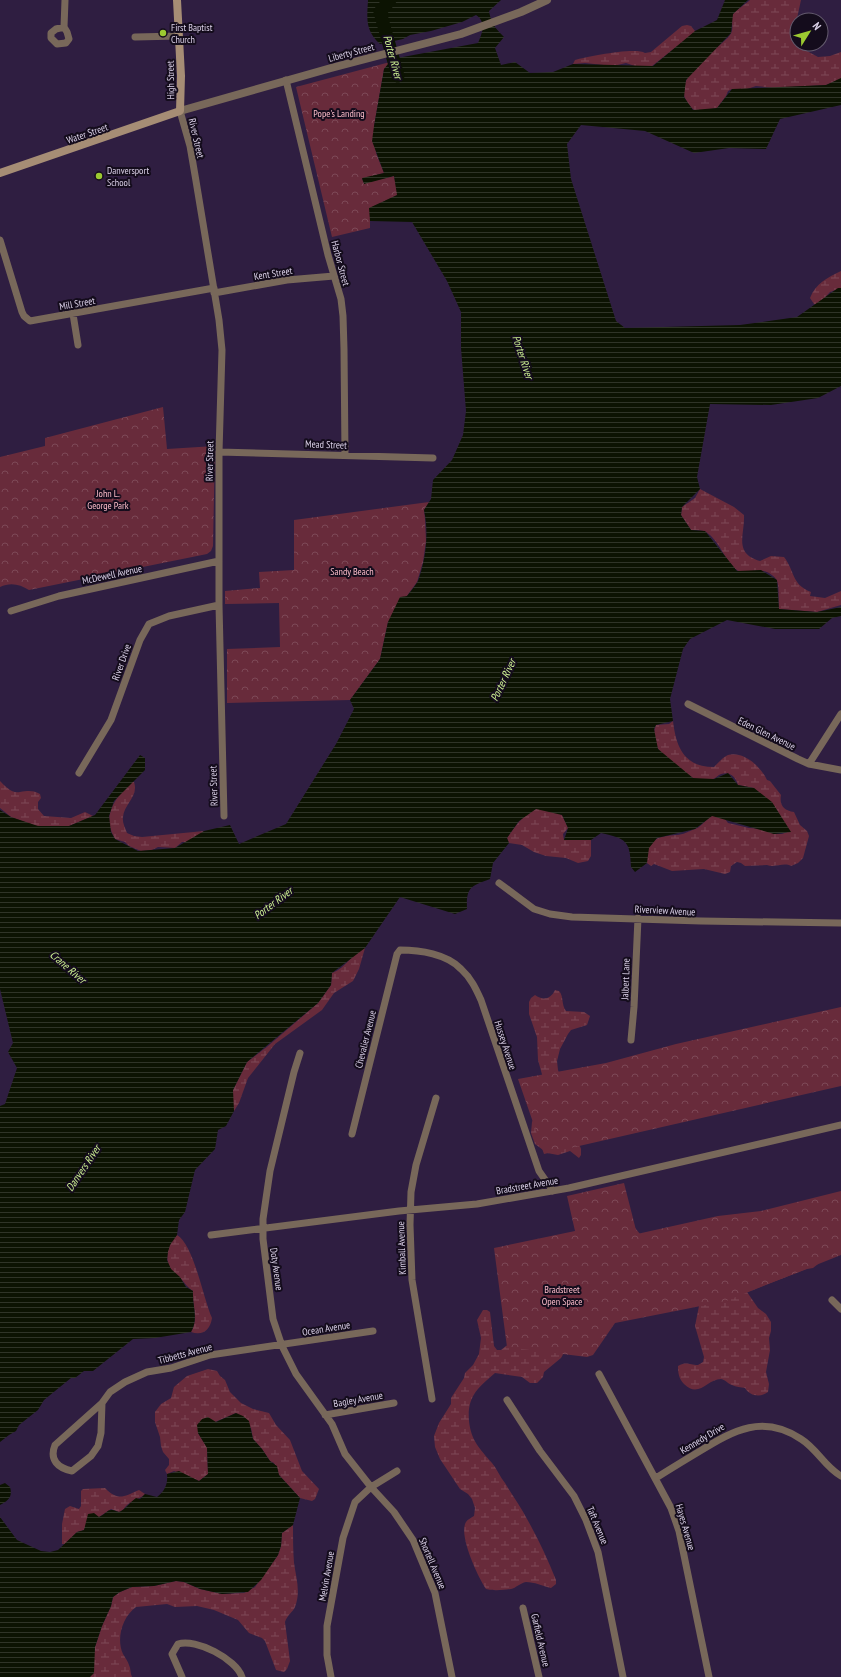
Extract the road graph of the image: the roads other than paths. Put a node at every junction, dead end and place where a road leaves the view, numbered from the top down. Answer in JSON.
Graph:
{"nodes":[{"id":1,"x":65,"y":0,"type":"edge"},
{"id":2,"x":177,"y":0,"type":"edge"},
{"id":3,"x":548,"y":0,"type":"edge"},
{"id":4,"x":64,"y":27,"type":"dead end"},
{"id":5,"x":178,"y":36,"type":"junction"},
{"id":6,"x":135,"y":37,"type":"dead end"},
{"id":7,"x":286,"y":80,"type":"junction"},
{"id":8,"x":180,"y":111,"type":"junction"},
{"id":9,"x":0,"y":174,"type":"edge"},
{"id":10,"x":0,"y":240,"type":"edge"},
{"id":11,"x":334,"y":276,"type":"junction"},
{"id":12,"x":214,"y":291,"type":"junction"},
{"id":13,"x":73,"y":314,"type":"junction"},
{"id":14,"x":78,"y":345,"type":"dead end"},
{"id":15,"x":219,"y":452,"type":"junction"},
{"id":16,"x":345,"y":455,"type":"junction"},
{"id":17,"x":433,"y":458,"type":"dead end"},
{"id":18,"x":220,"y":561,"type":"junction"},
{"id":19,"x":219,"y":605,"type":"junction"},
{"id":20,"x":11,"y":611,"type":"dead end"},
{"id":21,"x":688,"y":704,"type":"dead end"},
{"id":22,"x":841,"y":714,"type":"edge"},
{"id":23,"x":809,"y":764,"type":"junction"},
{"id":24,"x":841,"y":770,"type":"edge"},
{"id":25,"x":79,"y":773,"type":"dead end"},
{"id":26,"x":224,"y":816,"type":"dead end"},
{"id":27,"x":499,"y":883,"type":"dead end"},
{"id":28,"x":638,"y":918,"type":"junction"},
{"id":29,"x":841,"y":923,"type":"edge"},
{"id":30,"x":400,"y":951,"type":"joint"},
{"id":31,"x":630,"y":1040,"type":"dead end"},
{"id":32,"x":300,"y":1053,"type":"dead end"},
{"id":33,"x":436,"y":1098,"type":"dead end"},
{"id":34,"x":841,"y":1125,"type":"edge"},
{"id":35,"x":352,"y":1134,"type":"dead end"},
{"id":36,"x":553,"y":1190,"type":"junction"},
{"id":37,"x":411,"y":1210,"type":"junction"},
{"id":38,"x":263,"y":1229,"type":"junction"},
{"id":39,"x":211,"y":1235,"type":"dead end"},
{"id":40,"x":832,"y":1300,"type":"dead end"},
{"id":41,"x":841,"y":1309,"type":"edge"},
{"id":42,"x":373,"y":1331,"type":"dead end"},
{"id":43,"x":282,"y":1346,"type":"junction"},
{"id":44,"x":599,"y":1374,"type":"dead end"},
{"id":45,"x":432,"y":1399,"type":"dead end"},
{"id":46,"x":507,"y":1400,"type":"dead end"},
{"id":47,"x":102,"y":1402,"type":"junction"},
{"id":48,"x":394,"y":1403,"type":"dead end"},
{"id":49,"x":325,"y":1415,"type":"junction"},
{"id":50,"x":346,"y":1454,"type":"joint"},
{"id":51,"x":397,"y":1471,"type":"dead end"},
{"id":52,"x":841,"y":1476,"type":"edge"},
{"id":53,"x":656,"y":1478,"type":"junction"},
{"id":54,"x":371,"y":1487,"type":"junction"},
{"id":55,"x":523,"y":1608,"type":"dead end"},
{"id":56,"x":182,"y":1677,"type":"edge"},
{"id":57,"x":242,"y":1677,"type":"edge"},
{"id":58,"x":331,"y":1677,"type":"edge"},
{"id":59,"x":452,"y":1677,"type":"edge"},
{"id":60,"x":539,"y":1677,"type":"edge"},
{"id":61,"x":623,"y":1677,"type":"edge"},
{"id":62,"x":709,"y":1677,"type":"edge"}],
"edges":[{"from":1,"to":4,"type":"street"},
{"from":2,"to":5,"type":"main road","name":"High Street"},
{"from":3,"to":7,"type":"street","name":"Liberty Street"},
{"from":5,"to":6,"type":"street"},
{"from":5,"to":8,"type":"main road","name":"High Street"},
{"from":7,"to":8,"type":"street","name":"Liberty Street"},
{"from":7,"to":11,"type":"street","name":"Harbor Street"},
{"from":8,"to":9,"type":"main road","name":"Water Street"},
{"from":8,"to":12,"type":"street","name":"River Street"},
{"from":10,"to":13,"type":"street","name":"Mill Street"},
{"from":11,"to":12,"type":"street","name":"Kent Street"},
{"from":11,"to":16,"type":"street","name":"Harbor Street"},
{"from":12,"to":13,"type":"street","name":"Mill Street"},
{"from":12,"to":15,"type":"street","name":"River Street"},
{"from":13,"to":14,"type":"street"},
{"from":15,"to":16,"type":"street","name":"Mead Street"},
{"from":15,"to":18,"type":"street","name":"River Street"},
{"from":16,"to":17,"type":"street","name":"Mead Street"},
{"from":18,"to":19,"type":"street","name":"River Street"},
{"from":18,"to":20,"type":"street","name":"McDewell Avenue"},
{"from":19,"to":25,"type":"street","name":"River Drive"},
{"from":19,"to":26,"type":"street","name":"River Street"},
{"from":21,"to":23,"type":"street","name":"Eden Glen Avenue"},
{"from":22,"to":23,"type":"street"},
{"from":23,"to":24,"type":"street","name":"Eden Glen Avenue"},
{"from":27,"to":28,"type":"street","name":"Riverview Avenue"},
{"from":28,"to":29,"type":"street","name":"Riverview Avenue"},
{"from":28,"to":31,"type":"street","name":"Jalbert Lane"},
{"from":30,"to":35,"type":"street","name":"Chevalier Avenue"},
{"from":30,"to":36,"type":"street","name":"Hussey Avenue"},
{"from":32,"to":38,"type":"street","name":"Doty Avenue"},
{"from":33,"to":37,"type":"street","name":"Kimball Avenue"},
{"from":34,"to":36,"type":"street","name":"Bradstreet Avenue"},
{"from":36,"to":37,"type":"street","name":"Bradstreet Avenue"},
{"from":37,"to":38,"type":"street","name":"Bradstreet Avenue"},
{"from":37,"to":45,"type":"street","name":"Kimball Avenue"},
{"from":38,"to":39,"type":"street","name":"Bradstreet Avenue"},
{"from":38,"to":43,"type":"street","name":"Doty Avenue"},
{"from":40,"to":41,"type":"street"},
{"from":42,"to":43,"type":"street","name":"Ocean Avenue"},
{"from":43,"to":47,"type":"street","name":"Tibbetts Avenue"},
{"from":43,"to":49,"type":"street","name":"Doty Avenue"},
{"from":44,"to":53,"type":"street","name":"Hayes Avenue"},
{"from":46,"to":61,"type":"street","name":"Taft Avenue"},
{"from":47,"to":47,"type":"street","name":"Tibbetts Avenue"},
{"from":48,"to":49,"type":"street","name":"Bagley Avenue"},
{"from":49,"to":50,"type":"street","name":"Doty Avenue"},
{"from":50,"to":54,"type":"street","name":"Shortell Avenue"},
{"from":51,"to":54,"type":"street","name":"Melvin Avenue"},
{"from":52,"to":53,"type":"street","name":"Kennedy Drive"},
{"from":53,"to":62,"type":"street","name":"Hayes Avenue"},
{"from":54,"to":58,"type":"street","name":"Melvin Avenue"},
{"from":54,"to":59,"type":"street","name":"Shortell Avenue"},
{"from":55,"to":60,"type":"street","name":"Garfield Avenue"},
{"from":56,"to":57,"type":"street"}]}
